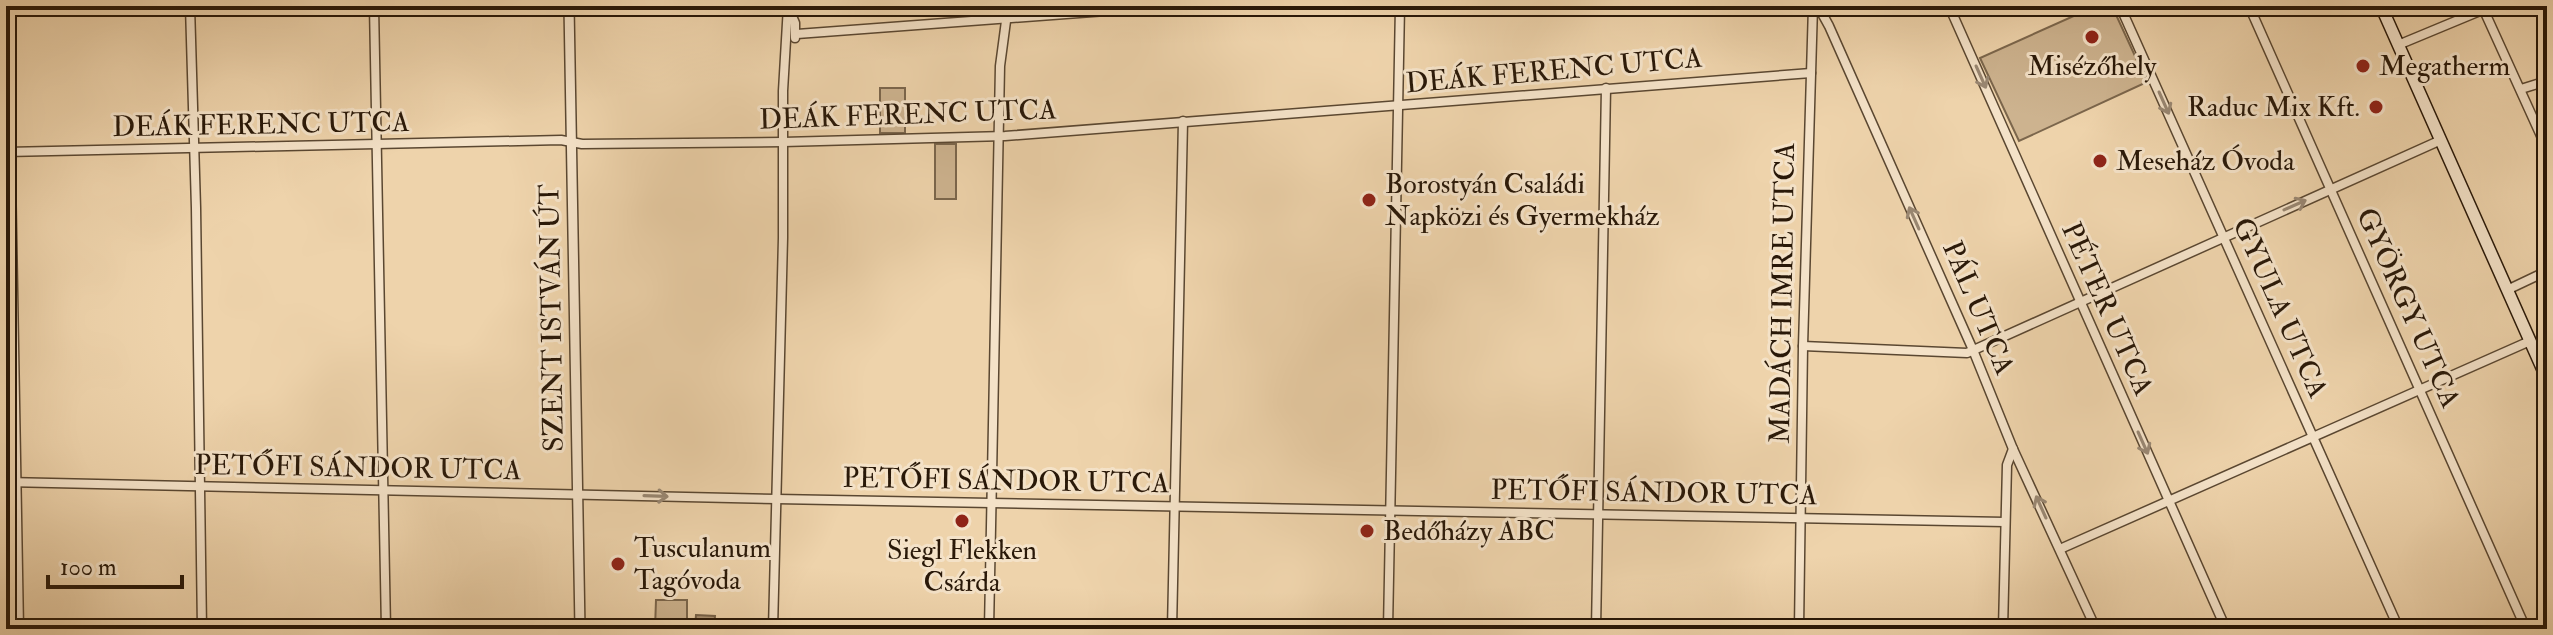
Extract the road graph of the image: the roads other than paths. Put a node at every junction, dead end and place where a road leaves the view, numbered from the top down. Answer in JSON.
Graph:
{"nodes":[{"id":1,"x":8,"y":6,"type":"edge"},
{"id":2,"x":190,"y":6,"type":"edge"},
{"id":3,"x":374,"y":6,"type":"edge"},
{"id":4,"x":569,"y":6,"type":"edge"},
{"id":5,"x":788,"y":6,"type":"edge"},
{"id":6,"x":1008,"y":6,"type":"edge"},
{"id":7,"x":1173,"y":6,"type":"edge"},
{"id":8,"x":1400,"y":6,"type":"edge"},
{"id":9,"x":1815,"y":6,"type":"edge"},
{"id":10,"x":1949,"y":6,"type":"edge"},
{"id":11,"x":2120,"y":6,"type":"edge"},
{"id":12,"x":2249,"y":6,"type":"edge"},
{"id":13,"x":2381,"y":6,"type":"edge"},
{"id":14,"x":2486,"y":7,"type":"edge"},
{"id":15,"x":1007,"y":19,"type":"junction"},
{"id":16,"x":797,"y":34,"type":"junction"},
{"id":17,"x":2398,"y":45,"type":"junction"},
{"id":18,"x":787,"y":48,"type":"junction"},
{"id":19,"x":1811,"y":73,"type":"junction"},
{"id":20,"x":2547,"y":81,"type":"edge"},
{"id":21,"x":1606,"y":88,"type":"junction"},
{"id":22,"x":2521,"y":89,"type":"junction"},
{"id":23,"x":1397,"y":106,"type":"junction"},
{"id":24,"x":1183,"y":121,"type":"junction"},
{"id":25,"x":998,"y":136,"type":"junction"},
{"id":26,"x":2441,"y":140,"type":"junction"},
{"id":27,"x":783,"y":142,"type":"junction"},
{"id":28,"x":571,"y":143,"type":"junction"},
{"id":29,"x":376,"y":145,"type":"junction"},
{"id":30,"x":194,"y":149,"type":"junction"},
{"id":31,"x":2547,"y":149,"type":"edge"},
{"id":32,"x":8,"y":152,"type":"edge"},
{"id":33,"x":2331,"y":189,"type":"junction"},
{"id":34,"x":2224,"y":237,"type":"junction"},
{"id":35,"x":2547,"y":271,"type":"edge"},
{"id":36,"x":2507,"y":290,"type":"junction"},
{"id":37,"x":2080,"y":302,"type":"junction"},
{"id":38,"x":2530,"y":341,"type":"junction"},
{"id":39,"x":1803,"y":346,"type":"junction"},
{"id":40,"x":1973,"y":350,"type":"junction"},
{"id":41,"x":2547,"y":379,"type":"edge"},
{"id":42,"x":2419,"y":390,"type":"junction"},
{"id":43,"x":2313,"y":436,"type":"junction"},
{"id":44,"x":2013,"y":449,"type":"junction"},
{"id":45,"x":6,"y":482,"type":"edge"},
{"id":46,"x":16,"y":482,"type":"junction"},
{"id":47,"x":200,"y":486,"type":"junction"},
{"id":48,"x":383,"y":491,"type":"junction"},
{"id":49,"x":578,"y":495,"type":"junction"},
{"id":50,"x":777,"y":499,"type":"junction"},
{"id":51,"x":2169,"y":501,"type":"junction"},
{"id":52,"x":991,"y":503,"type":"junction"},
{"id":53,"x":1174,"y":506,"type":"junction"},
{"id":54,"x":1390,"y":511,"type":"junction"},
{"id":55,"x":1598,"y":516,"type":"junction"},
{"id":56,"x":1800,"y":518,"type":"junction"},
{"id":57,"x":2005,"y":522,"type":"junction"},
{"id":58,"x":2060,"y":549,"type":"junction"},
{"id":59,"x":19,"y":629,"type":"edge"},
{"id":60,"x":202,"y":629,"type":"edge"},
{"id":61,"x":386,"y":629,"type":"edge"},
{"id":62,"x":580,"y":629,"type":"edge"},
{"id":63,"x":773,"y":629,"type":"edge"},
{"id":64,"x":989,"y":629,"type":"edge"},
{"id":65,"x":1172,"y":629,"type":"edge"},
{"id":66,"x":1388,"y":629,"type":"edge"},
{"id":67,"x":1596,"y":629,"type":"edge"},
{"id":68,"x":1799,"y":629,"type":"edge"},
{"id":69,"x":2003,"y":629,"type":"edge"},
{"id":70,"x":2096,"y":629,"type":"edge"},
{"id":71,"x":2226,"y":629,"type":"edge"},
{"id":72,"x":2399,"y":629,"type":"edge"},
{"id":73,"x":2526,"y":629,"type":"edge"}],
"edges":[{"from":1,"to":32,"type":"street"},
{"from":2,"to":30,"type":"street"},
{"from":3,"to":29,"type":"street"},
{"from":4,"to":28,"type":"street","name":"SZENT ISTVÁN ÚT"},
{"from":5,"to":16,"type":"street"},
{"from":5,"to":18,"type":"street"},
{"from":6,"to":15,"type":"street"},
{"from":7,"to":15,"type":"street"},
{"from":8,"to":23,"type":"street"},
{"from":9,"to":19,"type":"street","name":"MADÁCH IMRE UTCA"},
{"from":40,"to":9,"type":"street","name":"PÁL UTCA","one_way":true},
{"from":10,"to":37,"type":"street","name":"PÉTER UTCA","one_way":true},
{"from":11,"to":34,"type":"street","name":"GYULA UTCA","one_way":true},
{"from":12,"to":33,"type":"street","name":"GYÖRGY UTCA"},
{"from":13,"to":17,"type":"main road"},
{"from":14,"to":17,"type":"street"},
{"from":14,"to":22,"type":"street"},
{"from":15,"to":16,"type":"street"},
{"from":15,"to":25,"type":"street"},
{"from":16,"to":18,"type":"street"},
{"from":17,"to":26,"type":"main road"},
{"from":18,"to":27,"type":"street"},
{"from":19,"to":21,"type":"street","name":"DEÁK FERENC UTCA"},
{"from":19,"to":39,"type":"street","name":"MADÁCH IMRE UTCA"},
{"from":20,"to":22,"type":"street"},
{"from":21,"to":23,"type":"street","name":"DEÁK FERENC UTCA"},
{"from":21,"to":55,"type":"street"},
{"from":22,"to":31,"type":"street"},
{"from":23,"to":24,"type":"street","name":"DEÁK FERENC UTCA"},
{"from":23,"to":54,"type":"street"},
{"from":24,"to":25,"type":"street","name":"DEÁK FERENC UTCA"},
{"from":24,"to":53,"type":"street"},
{"from":25,"to":27,"type":"street","name":"DEÁK FERENC UTCA"},
{"from":25,"to":52,"type":"street"},
{"from":26,"to":33,"type":"street"},
{"from":26,"to":36,"type":"main road"},
{"from":27,"to":28,"type":"street","name":"DEÁK FERENC UTCA"},
{"from":27,"to":50,"type":"street"},
{"from":28,"to":29,"type":"street","name":"DEÁK FERENC UTCA"},
{"from":28,"to":49,"type":"street","name":"SZENT ISTVÁN ÚT"},
{"from":29,"to":30,"type":"street","name":"DEÁK FERENC UTCA"},
{"from":29,"to":48,"type":"street"},
{"from":30,"to":32,"type":"street","name":"DEÁK FERENC UTCA"},
{"from":30,"to":47,"type":"street"},
{"from":32,"to":46,"type":"street"},
{"from":34,"to":33,"type":"street","one_way":true},
{"from":33,"to":42,"type":"street","name":"GYÖRGY UTCA"},
{"from":34,"to":37,"type":"street"},
{"from":34,"to":43,"type":"street","name":"GYULA UTCA"},
{"from":35,"to":36,"type":"street"},
{"from":36,"to":38,"type":"main road"},
{"from":37,"to":40,"type":"street"},
{"from":37,"to":51,"type":"street","name":"PÉTER UTCA","one_way":true},
{"from":38,"to":41,"type":"main road"},
{"from":38,"to":42,"type":"street"},
{"from":39,"to":40,"type":"street"},
{"from":39,"to":56,"type":"street","name":"MADÁCH IMRE UTCA"},
{"from":40,"to":44,"type":"street","name":"PÁL UTCA"},
{"from":42,"to":43,"type":"street"},
{"from":42,"to":73,"type":"street","name":"GYÖRGY UTCA"},
{"from":43,"to":51,"type":"street"},
{"from":43,"to":72,"type":"street","name":"GYULA UTCA"},
{"from":44,"to":57,"type":"street"},
{"from":58,"to":44,"type":"street","name":"PÁL UTCA","one_way":true},
{"from":45,"to":46,"type":"street","name":"PETŐFI SÁNDOR UTCA"},
{"from":46,"to":47,"type":"street","name":"PETŐFI SÁNDOR UTCA"},
{"from":46,"to":59,"type":"street"},
{"from":47,"to":48,"type":"street","name":"PETŐFI SÁNDOR UTCA"},
{"from":47,"to":60,"type":"street"},
{"from":48,"to":49,"type":"street","name":"PETŐFI SÁNDOR UTCA"},
{"from":48,"to":61,"type":"street"},
{"from":49,"to":50,"type":"street","name":"PETŐFI SÁNDOR UTCA","one_way":true},
{"from":49,"to":62,"type":"street","name":"SZENT ISTVÁN ÚT"},
{"from":50,"to":52,"type":"street","name":"PETŐFI SÁNDOR UTCA"},
{"from":50,"to":63,"type":"street"},
{"from":51,"to":58,"type":"street"},
{"from":51,"to":71,"type":"street","name":"PÉTER UTCA"},
{"from":52,"to":53,"type":"street","name":"PETŐFI SÁNDOR UTCA"},
{"from":52,"to":64,"type":"street"},
{"from":53,"to":54,"type":"street","name":"PETŐFI SÁNDOR UTCA"},
{"from":53,"to":65,"type":"street"},
{"from":54,"to":55,"type":"street","name":"PETŐFI SÁNDOR UTCA"},
{"from":54,"to":66,"type":"street"},
{"from":55,"to":56,"type":"street","name":"PETŐFI SÁNDOR UTCA"},
{"from":55,"to":67,"type":"street"},
{"from":56,"to":57,"type":"street","name":"PETŐFI SÁNDOR UTCA"},
{"from":56,"to":68,"type":"street","name":"MADÁCH IMRE UTCA"},
{"from":57,"to":69,"type":"street"},
{"from":58,"to":70,"type":"street","name":"PÁL UTCA"}]}
